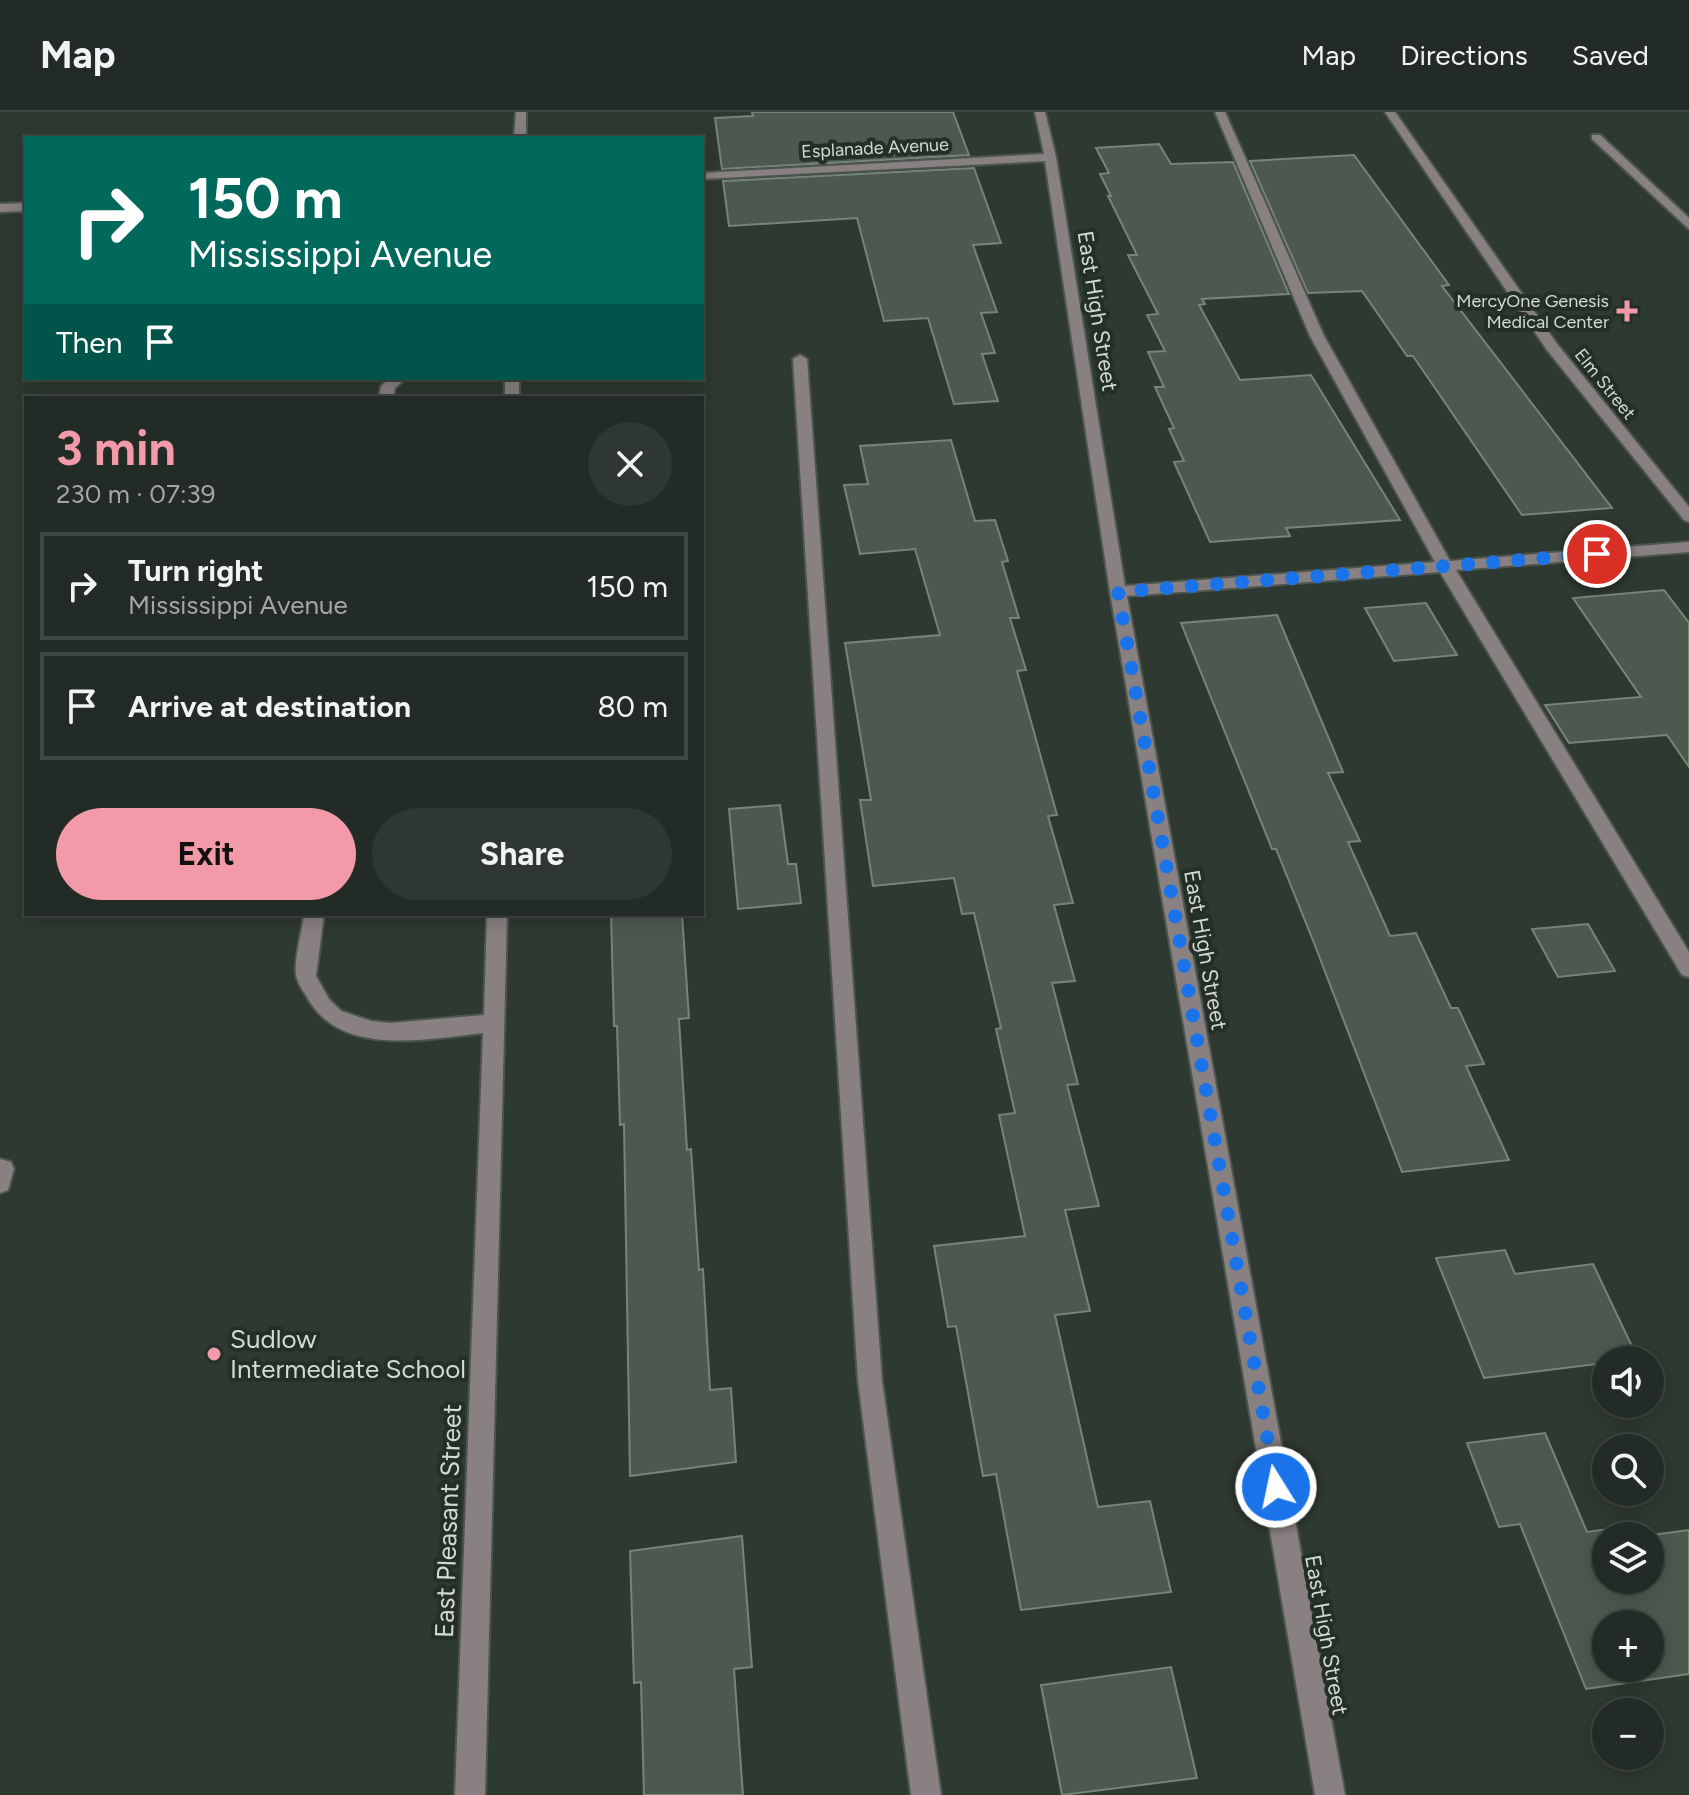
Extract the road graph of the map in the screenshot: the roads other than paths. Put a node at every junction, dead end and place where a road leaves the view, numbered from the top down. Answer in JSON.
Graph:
{"nodes":[{"id":1,"x":521,"y":112,"type":"edge"},
{"id":2,"x":1040,"y":112,"type":"edge"},
{"id":3,"x":1220,"y":112,"type":"edge"},
{"id":4,"x":1390,"y":112,"type":"edge"},
{"id":5,"x":520,"y":136,"type":"edge"},
{"id":6,"x":1596,"y":137,"type":"dead end"},
{"id":7,"x":1050,"y":157,"type":"junction"},
{"id":8,"x":704,"y":176,"type":"edge"},
{"id":9,"x":24,"y":207,"type":"edge"},
{"id":10,"x":0,"y":208,"type":"edge"},
{"id":11,"x":1689,"y":225,"type":"edge"},
{"id":12,"x":800,"y":359,"type":"dead end"},
{"id":13,"x":396,"y":380,"type":"edge"},
{"id":14,"x":386,"y":396,"type":"edge"},
{"id":15,"x":1689,"y":517,"type":"edge"},
{"id":16,"x":1689,"y":547,"type":"edge"},
{"id":17,"x":1445,"y":566,"type":"junction"},
{"id":18,"x":1118,"y":592,"type":"junction"},
{"id":19,"x":314,"y":916,"type":"edge"},
{"id":20,"x":497,"y":916,"type":"edge"},
{"id":21,"x":1689,"y":969,"type":"edge"},
{"id":22,"x":494,"y":1023,"type":"junction"},
{"id":23,"x":0,"y":1169,"type":"edge"},
{"id":24,"x":0,"y":1183,"type":"edge"},
{"id":25,"x":470,"y":1795,"type":"edge"},
{"id":26,"x":926,"y":1795,"type":"edge"},
{"id":27,"x":1330,"y":1795,"type":"edge"}],
"edges":[{"from":1,"to":5,"type":"street"},
{"from":2,"to":7,"type":"street","name":"East High Street"},
{"from":3,"to":17,"type":"street"},
{"from":4,"to":15,"type":"street","name":"Elm Street"},
{"from":6,"to":11,"type":"street"},
{"from":7,"to":8,"type":"street","name":"Esplanade Avenue"},
{"from":7,"to":18,"type":"street","name":"East High Street"},
{"from":9,"to":10,"type":"street"},
{"from":12,"to":26,"type":"street"},
{"from":13,"to":14,"type":"street"},
{"from":16,"to":17,"type":"street"},
{"from":17,"to":18,"type":"street"},
{"from":17,"to":21,"type":"street"},
{"from":18,"to":27,"type":"street","name":"East High Street"},
{"from":19,"to":22,"type":"street"},
{"from":20,"to":22,"type":"street","name":"East Pleasant Street"},
{"from":22,"to":25,"type":"street","name":"East Pleasant Street"},
{"from":23,"to":24,"type":"street"}]}
